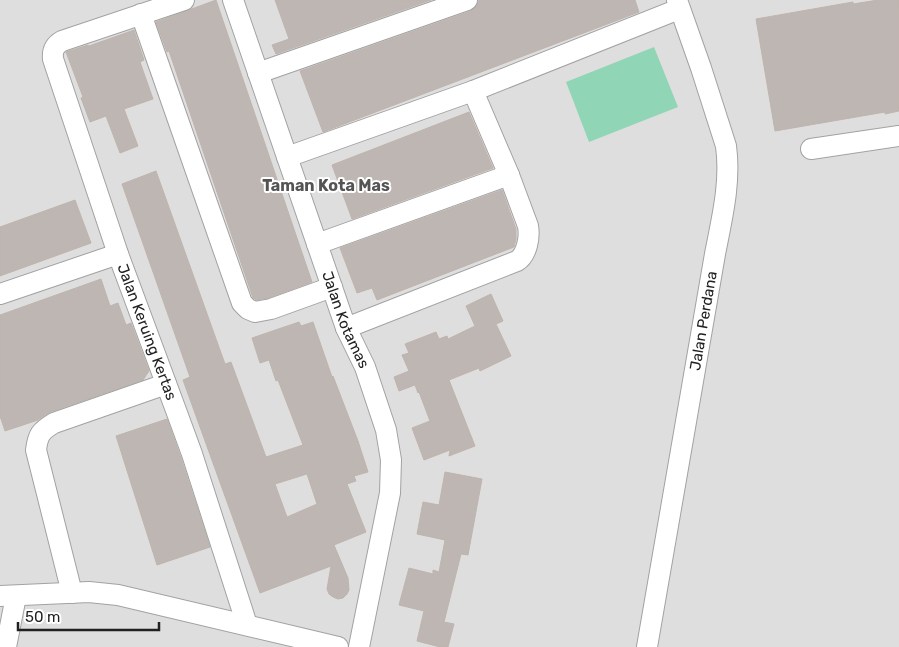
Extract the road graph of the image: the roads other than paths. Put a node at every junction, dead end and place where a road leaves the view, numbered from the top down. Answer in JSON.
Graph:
{"nodes":[{"id":1,"x":184,"y":0,"type":"edge"},
{"id":2,"x":233,"y":0,"type":"edge"},
{"id":3,"x":467,"y":0,"type":"edge"},
{"id":4,"x":678,"y":4,"type":"edge"},
{"id":5,"x":141,"y":14,"type":"junction"},
{"id":6,"x":258,"y":73,"type":"junction"},
{"id":7,"x":473,"y":92,"type":"junction"},
{"id":8,"x":899,"y":136,"type":"edge"},
{"id":9,"x":811,"y":149,"type":"dead end"},
{"id":10,"x":287,"y":157,"type":"junction"},
{"id":11,"x":509,"y":175,"type":"junction"},
{"id":12,"x":318,"y":244,"type":"junction"},
{"id":13,"x":118,"y":254,"type":"junction"},
{"id":14,"x":332,"y":287,"type":"junction"},
{"id":15,"x":0,"y":294,"type":"edge"},
{"id":16,"x":346,"y":328,"type":"junction"},
{"id":17,"x":166,"y":384,"type":"junction"},
{"id":18,"x":72,"y":593,"type":"junction"},
{"id":19,"x":8,"y":596,"type":"edge"},
{"id":20,"x":247,"y":625,"type":"junction"},
{"id":21,"x":6,"y":647,"type":"edge"},
{"id":22,"x":338,"y":647,"type":"edge"},
{"id":23,"x":359,"y":647,"type":"edge"},
{"id":24,"x":647,"y":647,"type":"edge"}],
"edges":[{"from":1,"to":5,"type":"street"},
{"from":2,"to":6,"type":"street","name":"Jalan Kotamas"},
{"from":3,"to":6,"type":"street"},
{"from":4,"to":7,"type":"street"},
{"from":4,"to":24,"type":"street","name":"Jalan Perdana"},
{"from":5,"to":13,"type":"street","name":"Jalan Keruing Kertas"},
{"from":5,"to":14,"type":"street"},
{"from":6,"to":10,"type":"street","name":"Jalan Kotamas"},
{"from":7,"to":10,"type":"street"},
{"from":7,"to":11,"type":"street"},
{"from":8,"to":9,"type":"street"},
{"from":10,"to":12,"type":"street","name":"Jalan Kotamas"},
{"from":11,"to":12,"type":"street"},
{"from":11,"to":16,"type":"street"},
{"from":12,"to":14,"type":"street","name":"Jalan Kotamas"},
{"from":13,"to":15,"type":"street"},
{"from":13,"to":17,"type":"street","name":"Jalan Keruing Kertas"},
{"from":14,"to":16,"type":"street","name":"Jalan Kotamas"},
{"from":16,"to":23,"type":"street","name":"Jalan Kotamas"},
{"from":17,"to":18,"type":"street"},
{"from":17,"to":20,"type":"street","name":"Jalan Keruing Kertas"},
{"from":18,"to":19,"type":"street"},
{"from":18,"to":20,"type":"street"},
{"from":19,"to":21,"type":"street"},
{"from":20,"to":22,"type":"street"}]}
